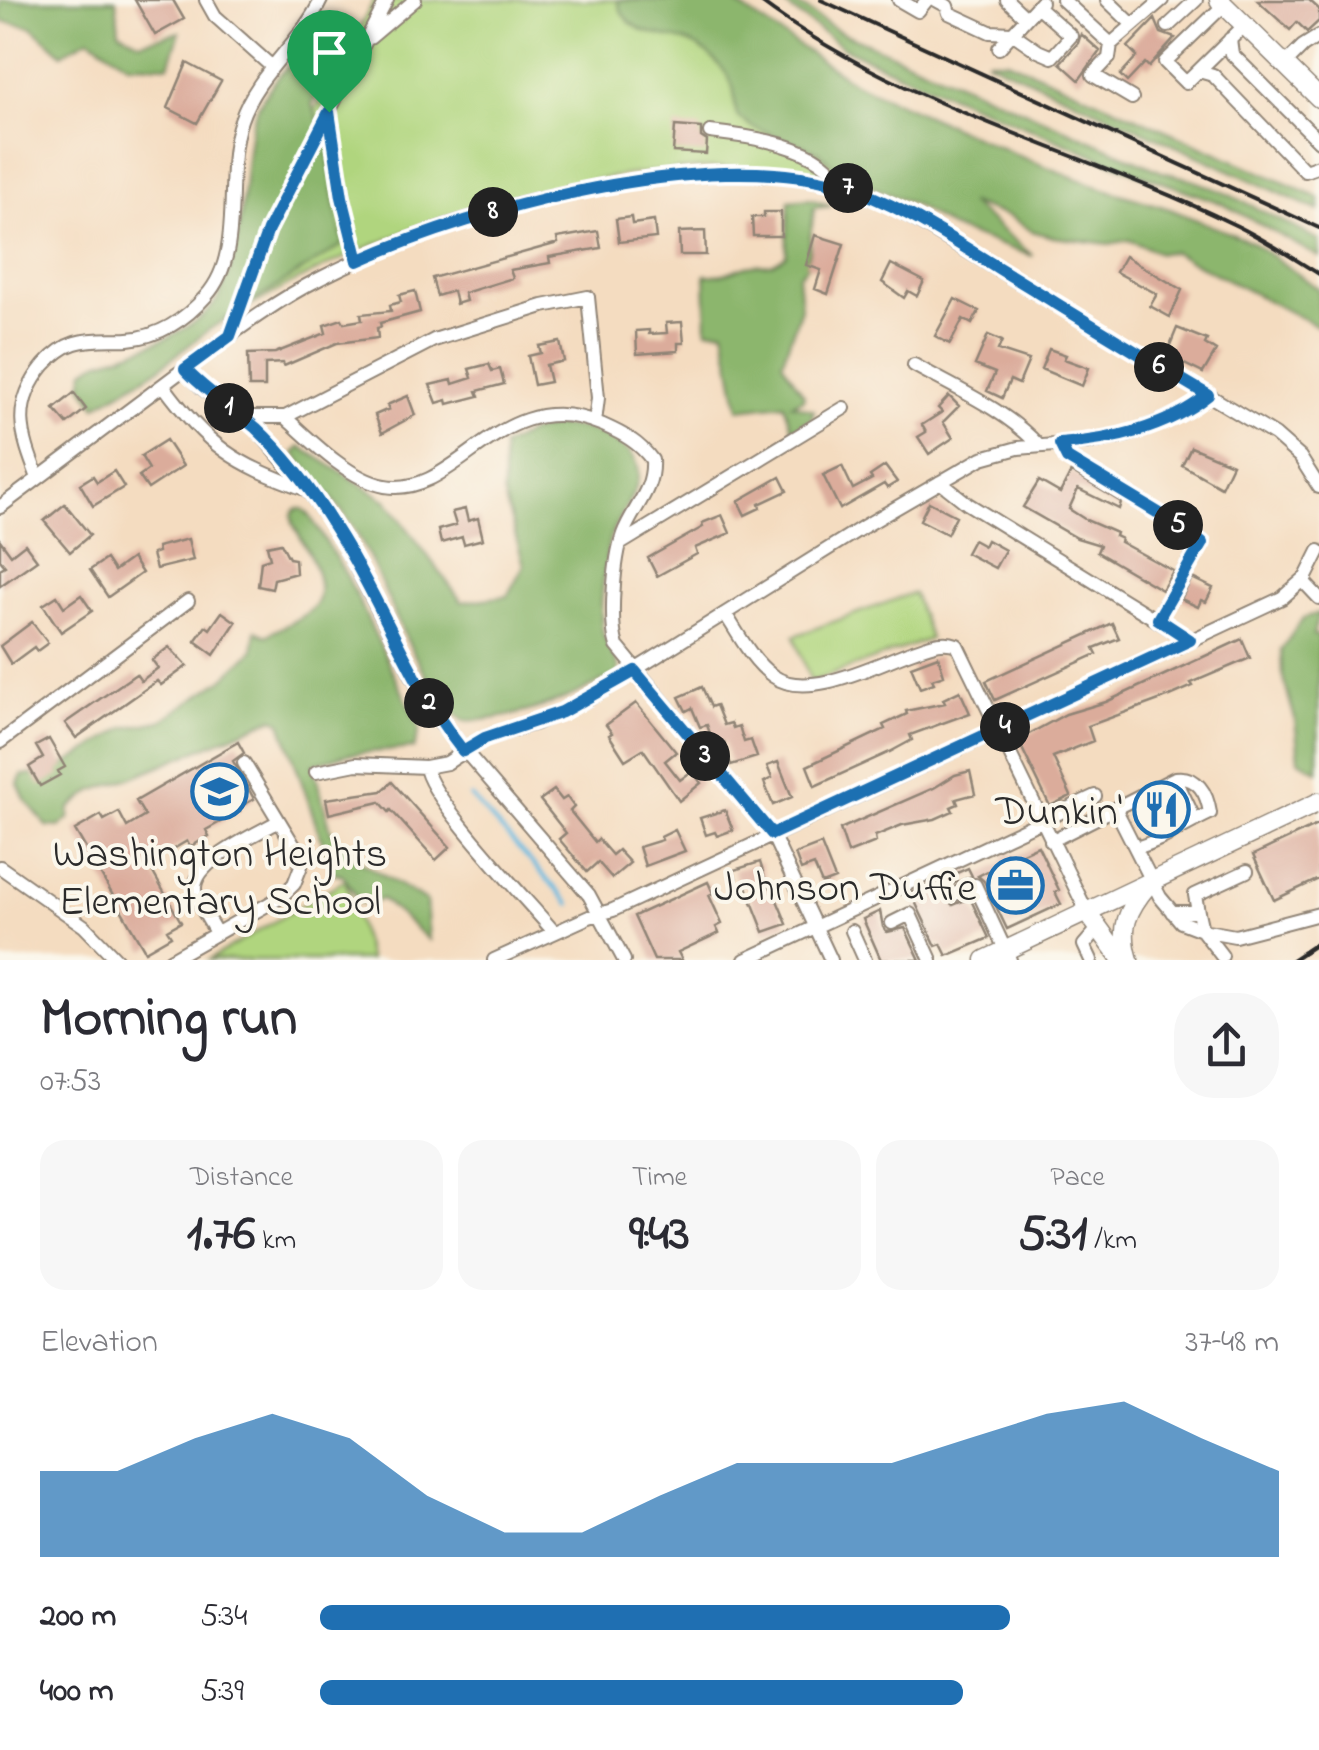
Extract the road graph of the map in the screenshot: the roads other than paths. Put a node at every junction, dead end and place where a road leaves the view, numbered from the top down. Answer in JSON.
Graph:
{"nodes":[{"id":1,"x":206,"y":0,"type":"edge"},
{"id":2,"x":321,"y":0,"type":"edge"},
{"id":3,"x":387,"y":0,"type":"edge"},
{"id":4,"x":415,"y":0,"type":"edge"},
{"id":5,"x":898,"y":0,"type":"edge"},
{"id":6,"x":928,"y":0,"type":"edge"},
{"id":7,"x":1007,"y":0,"type":"edge"},
{"id":8,"x":1063,"y":0,"type":"edge"},
{"id":9,"x":1107,"y":0,"type":"edge"},
{"id":10,"x":1162,"y":0,"type":"edge"},
{"id":11,"x":1196,"y":0,"type":"edge"},
{"id":12,"x":1221,"y":1,"type":"edge"},
{"id":13,"x":946,"y":2,"type":"edge"},
{"id":14,"x":1039,"y":3,"type":"edge"},
{"id":15,"x":1026,"y":18,"type":"junction"},
{"id":16,"x":1244,"y":24,"type":"junction"},
{"id":17,"x":1133,"y":25,"type":"junction"},
{"id":18,"x":1168,"y":26,"type":"dead end"},
{"id":19,"x":1012,"y":33,"type":"junction"},
{"id":20,"x":1319,"y":36,"type":"edge"},
{"id":21,"x":1230,"y":39,"type":"junction"},
{"id":22,"x":364,"y":43,"type":"junction"},
{"id":23,"x":1112,"y":44,"type":"junction"},
{"id":24,"x":999,"y":48,"type":"dead end"},
{"id":25,"x":1232,"y":54,"type":"junction"},
{"id":26,"x":1286,"y":64,"type":"junction"},
{"id":27,"x":272,"y":66,"type":"junction"},
{"id":28,"x":1199,"y":71,"type":"junction"},
{"id":29,"x":1213,"y":75,"type":"junction"},
{"id":30,"x":1132,"y":98,"type":"dead end"},
{"id":31,"x":1319,"y":98,"type":"edge"},
{"id":32,"x":329,"y":112,"type":"junction"},
{"id":33,"x":710,"y":132,"type":"dead end"},
{"id":34,"x":1319,"y":141,"type":"edge"},
{"id":35,"x":1315,"y":169,"type":"edge"},
{"id":36,"x":839,"y":185,"type":"junction"},
{"id":37,"x":358,"y":261,"type":"junction"},
{"id":38,"x":230,"y":336,"type":"junction"},
{"id":39,"x":914,"y":365,"type":"dead end"},
{"id":40,"x":185,"y":369,"type":"junction"},
{"id":41,"x":163,"y":385,"type":"junction"},
{"id":42,"x":1208,"y":395,"type":"junction"},
{"id":43,"x":844,"y":408,"type":"dead end"},
{"id":44,"x":240,"y":416,"type":"junction"},
{"id":45,"x":285,"y":417,"type":"junction"},
{"id":46,"x":595,"y":422,"type":"junction"},
{"id":47,"x":1060,"y":444,"type":"junction"},
{"id":48,"x":1039,"y":446,"type":"junction"},
{"id":49,"x":38,"y":478,"type":"junction"},
{"id":50,"x":940,"y":482,"type":"junction"},
{"id":51,"x":1319,"y":487,"type":"edge"},
{"id":52,"x":308,"y":490,"type":"junction"},
{"id":53,"x":0,"y":507,"type":"edge"},
{"id":54,"x":620,"y":544,"type":"junction"},
{"id":55,"x":1319,"y":551,"type":"edge"},
{"id":56,"x":1303,"y":581,"type":"junction"},
{"id":57,"x":1319,"y":598,"type":"edge"},
{"id":58,"x":188,"y":601,"type":"dead end"},
{"id":59,"x":726,"y":614,"type":"junction"},
{"id":60,"x":1158,"y":619,"type":"junction"},
{"id":61,"x":1190,"y":640,"type":"junction"},
{"id":62,"x":635,"y":671,"type":"junction"},
{"id":63,"x":998,"y":730,"type":"junction"},
{"id":64,"x":0,"y":742,"type":"edge"},
{"id":65,"x":463,"y":751,"type":"junction"},
{"id":66,"x":244,"y":763,"type":"dead end"},
{"id":67,"x":426,"y":766,"type":"junction"},
{"id":68,"x":316,"y":772,"type":"dead end"},
{"id":69,"x":1096,"y":796,"type":"dead end"},
{"id":70,"x":1319,"y":802,"type":"edge"},
{"id":71,"x":1116,"y":810,"type":"junction"},
{"id":72,"x":279,"y":821,"type":"junction"},
{"id":73,"x":1042,"y":823,"type":"junction"},
{"id":74,"x":772,"y":834,"type":"junction"},
{"id":75,"x":1051,"y":841,"type":"junction"},
{"id":76,"x":1136,"y":848,"type":"junction"},
{"id":77,"x":0,"y":866,"type":"edge"},
{"id":78,"x":1248,"y":871,"type":"dead end"},
{"id":79,"x":1152,"y":881,"type":"junction"},
{"id":80,"x":953,"y":895,"type":"dead end"},
{"id":81,"x":1087,"y":912,"type":"junction"},
{"id":82,"x":1172,"y":912,"type":"junction"},
{"id":83,"x":1198,"y":912,"type":"junction"},
{"id":84,"x":602,"y":914,"type":"junction"},
{"id":85,"x":1319,"y":914,"type":"edge"},
{"id":86,"x":892,"y":922,"type":"dead end"},
{"id":87,"x":815,"y":927,"type":"junction"},
{"id":88,"x":1097,"y":930,"type":"junction"},
{"id":89,"x":1202,"y":930,"type":"junction"},
{"id":90,"x":852,"y":931,"type":"dead end"},
{"id":91,"x":554,"y":932,"type":"junction"},
{"id":92,"x":216,"y":933,"type":"junction"},
{"id":93,"x":1008,"y":955,"type":"edge"},
{"id":94,"x":1222,"y":956,"type":"dead end"},
{"id":95,"x":117,"y":960,"type":"edge"},
{"id":96,"x":170,"y":960,"type":"edge"},
{"id":97,"x":494,"y":960,"type":"edge"},
{"id":98,"x":624,"y":960,"type":"edge"},
{"id":99,"x":745,"y":960,"type":"edge"},
{"id":100,"x":831,"y":960,"type":"edge"},
{"id":101,"x":865,"y":960,"type":"edge"},
{"id":102,"x":931,"y":960,"type":"edge"},
{"id":103,"x":985,"y":960,"type":"edge"},
{"id":104,"x":1091,"y":960,"type":"edge"},
{"id":105,"x":1125,"y":960,"type":"edge"}],
"edges":[{"from":1,"to":27,"type":"street"},
{"from":2,"to":27,"type":"street"},
{"from":3,"to":22,"type":"street"},
{"from":4,"to":22,"type":"street"},
{"from":5,"to":6,"type":"street"},
{"from":7,"to":15,"type":"street"},
{"from":8,"to":23,"type":"street"},
{"from":9,"to":17,"type":"street"},
{"from":10,"to":17,"type":"street"},
{"from":11,"to":18,"type":"street"},
{"from":12,"to":16,"type":"main road"},
{"from":12,"to":28,"type":"street"},
{"from":13,"to":19,"type":"street"},
{"from":14,"to":15,"type":"street"},
{"from":14,"to":19,"type":"street"},
{"from":15,"to":19,"type":"street"},
{"from":16,"to":21,"type":"street"},
{"from":16,"to":26,"type":"main road"},
{"from":17,"to":23,"type":"street"},
{"from":19,"to":24,"type":"street"},
{"from":20,"to":26,"type":"street"},
{"from":21,"to":25,"type":"street"},
{"from":21,"to":28,"type":"street"},
{"from":22,"to":32,"type":"street"},
{"from":23,"to":30,"type":"street"},
{"from":25,"to":29,"type":"street"},
{"from":25,"to":34,"type":"street"},
{"from":26,"to":31,"type":"main road"},
{"from":27,"to":49,"type":"street"},
{"from":28,"to":29,"type":"street"},
{"from":29,"to":35,"type":"street"},
{"from":32,"to":37,"type":"street"},
{"from":32,"to":38,"type":"street"},
{"from":33,"to":36,"type":"street"},
{"from":36,"to":37,"type":"street"},
{"from":36,"to":42,"type":"street"},
{"from":37,"to":38,"type":"street"},
{"from":38,"to":40,"type":"street"},
{"from":39,"to":48,"type":"street"},
{"from":40,"to":41,"type":"street"},
{"from":40,"to":44,"type":"street"},
{"from":41,"to":49,"type":"street"},
{"from":41,"to":52,"type":"street"},
{"from":42,"to":47,"type":"street"},
{"from":42,"to":51,"type":"street"},
{"from":43,"to":54,"type":"street"},
{"from":44,"to":45,"type":"street"},
{"from":44,"to":52,"type":"street"},
{"from":45,"to":46,"type":"street"},
{"from":45,"to":46,"type":"street"},
{"from":46,"to":54,"type":"street"},
{"from":47,"to":48,"type":"street"},
{"from":47,"to":60,"type":"street"},
{"from":48,"to":50,"type":"street"},
{"from":49,"to":53,"type":"street"},
{"from":50,"to":59,"type":"street"},
{"from":50,"to":60,"type":"street"},
{"from":52,"to":65,"type":"street"},
{"from":54,"to":62,"type":"street"},
{"from":55,"to":56,"type":"street"},
{"from":56,"to":57,"type":"street"},
{"from":56,"to":61,"type":"street"},
{"from":58,"to":64,"type":"street"},
{"from":59,"to":62,"type":"street"},
{"from":59,"to":63,"type":"street"},
{"from":60,"to":61,"type":"street"},
{"from":61,"to":63,"type":"street"},
{"from":62,"to":65,"type":"street"},
{"from":62,"to":74,"type":"street"},
{"from":63,"to":73,"type":"street"},
{"from":63,"to":74,"type":"street"},
{"from":65,"to":67,"type":"street"},
{"from":65,"to":84,"type":"street"},
{"from":66,"to":72,"type":"street"},
{"from":67,"to":68,"type":"street"},
{"from":67,"to":91,"type":"street"},
{"from":69,"to":73,"type":"street"},
{"from":70,"to":79,"type":"main road"},
{"from":71,"to":75,"type":"street"},
{"from":71,"to":76,"type":"street"},
{"from":71,"to":76,"type":"street"},
{"from":72,"to":92,"type":"street"},
{"from":72,"to":92,"type":"street"},
{"from":73,"to":75,"type":"street"},
{"from":73,"to":87,"type":"street"},
{"from":74,"to":84,"type":"street"},
{"from":74,"to":87,"type":"street"},
{"from":75,"to":81,"type":"street"},
{"from":76,"to":79,"type":"street"},
{"from":77,"to":95,"type":"street"},
{"from":78,"to":83,"type":"street"},
{"from":79,"to":81,"type":"main road"},
{"from":79,"to":82,"type":"street"},
{"from":79,"to":105,"type":"main road"},
{"from":80,"to":93,"type":"street"},
{"from":81,"to":88,"type":"main road"},
{"from":81,"to":93,"type":"main road"},
{"from":82,"to":83,"type":"street"},
{"from":82,"to":89,"type":"street"},
{"from":83,"to":89,"type":"street"},
{"from":84,"to":91,"type":"street"},
{"from":84,"to":98,"type":"street"},
{"from":85,"to":89,"type":"street"},
{"from":86,"to":102,"type":"street"},
{"from":87,"to":99,"type":"street"},
{"from":87,"to":100,"type":"street"},
{"from":88,"to":104,"type":"street"},
{"from":88,"to":105,"type":"main road"},
{"from":89,"to":94,"type":"street"},
{"from":90,"to":101,"type":"street"},
{"from":91,"to":97,"type":"street"},
{"from":92,"to":96,"type":"street"},
{"from":93,"to":103,"type":"main road"}]}
